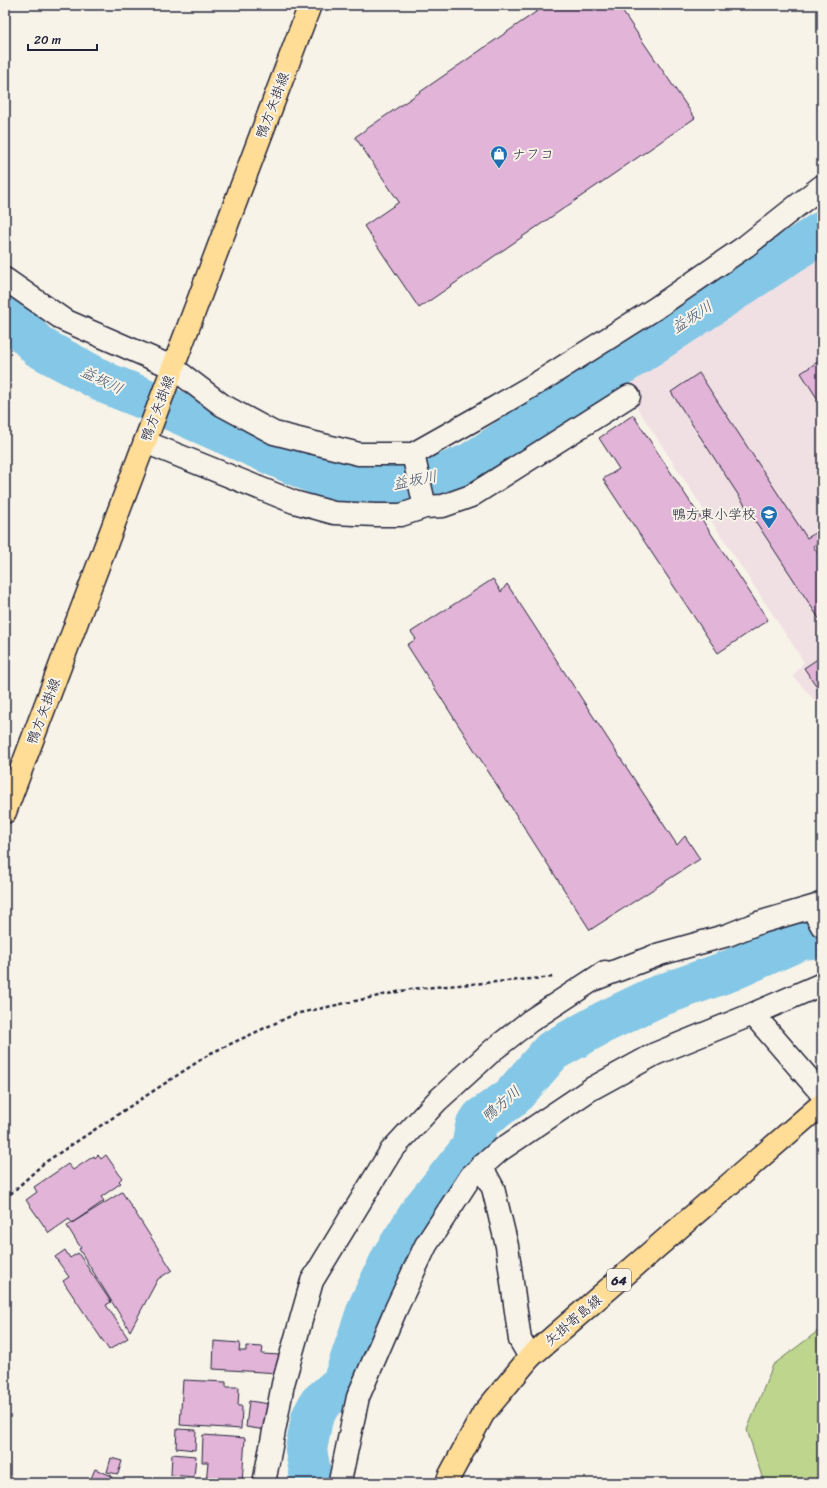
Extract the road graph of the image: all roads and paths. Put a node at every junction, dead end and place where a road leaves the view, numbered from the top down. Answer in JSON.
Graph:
{"nodes":[{"id":1,"x":310,"y":5,"type":"edge"},
{"id":2,"x":822,"y":186,"type":"edge"},
{"id":3,"x":5,"y":279,"type":"edge"},
{"id":4,"x":171,"y":372,"type":"junction"},
{"id":5,"x":629,"y":396,"type":"dead end"},
{"id":6,"x":148,"y":432,"type":"junction"},
{"id":7,"x":413,"y":454,"type":"junction"},
{"id":8,"x":425,"y":507,"type":"junction"},
{"id":9,"x":5,"y":812,"type":"edge"},
{"id":10,"x":819,"y":913,"type":"edge"},
{"id":11,"x":559,"y":976,"type":"dead end"},
{"id":12,"x":822,"y":984,"type":"edge"},
{"id":13,"x":753,"y":1014,"type":"junction"},
{"id":14,"x":822,"y":1094,"type":"edge"},
{"id":15,"x":822,"y":1104,"type":"edge"},
{"id":16,"x":481,"y":1166,"type":"junction"},
{"id":17,"x":5,"y":1199,"type":"edge"},
{"id":18,"x":530,"y":1357,"type":"junction"},
{"id":19,"x":340,"y":1481,"type":"dead end"},
{"id":20,"x":264,"y":1483,"type":"edge"},
{"id":21,"x":447,"y":1483,"type":"edge"}],
"edges":[{"from":1,"to":4,"type":"main road","name":"鴨方矢掛線"},
{"from":2,"to":7,"type":"street"},
{"from":3,"to":4,"type":"street"},
{"from":4,"to":6,"type":"main road","name":"鴨方矢掛線"},
{"from":4,"to":7,"type":"street"},
{"from":5,"to":8,"type":"street"},
{"from":6,"to":8,"type":"street"},
{"from":6,"to":9,"type":"main road","name":"鴨方矢掛線"},
{"from":7,"to":8,"type":"street"},
{"from":10,"to":20,"type":"street"},
{"from":11,"to":17,"type":"path"},
{"from":12,"to":13,"type":"street"},
{"from":13,"to":14,"type":"street"},
{"from":13,"to":16,"type":"street"},
{"from":15,"to":18,"type":"main road","name":"矢掛寄島線","number":"64"},
{"from":16,"to":18,"type":"street"},
{"from":16,"to":19,"type":"street"},
{"from":18,"to":21,"type":"main road","name":"矢掛寄島線","number":"64"}]}
